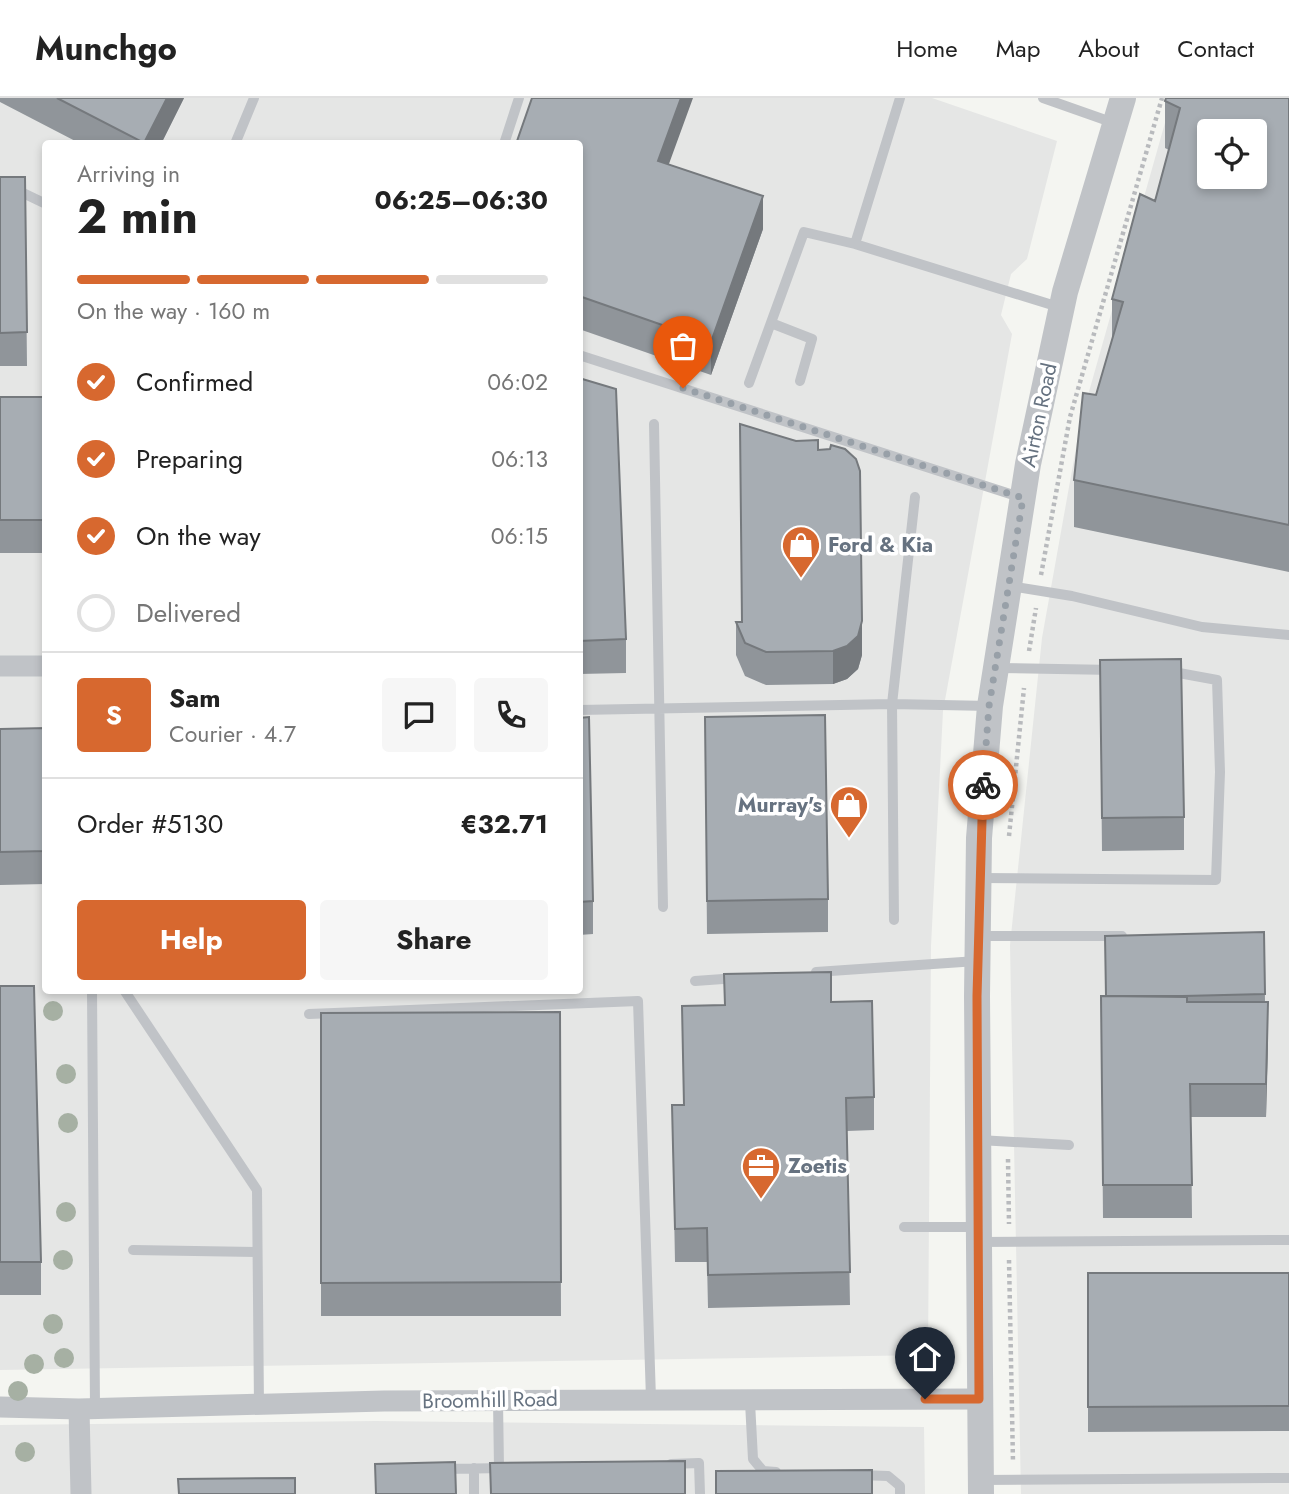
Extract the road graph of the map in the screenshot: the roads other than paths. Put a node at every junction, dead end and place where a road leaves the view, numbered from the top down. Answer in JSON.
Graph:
{"nodes":[{"id":1,"x":254,"y":98,"type":"edge"},
{"id":2,"x":519,"y":98,"type":"edge"},
{"id":3,"x":900,"y":98,"type":"edge"},
{"id":4,"x":1043,"y":98,"type":"edge"},
{"id":5,"x":1123,"y":98,"type":"edge"},
{"id":6,"x":1115,"y":123,"type":"junction"},
{"id":7,"x":237,"y":140,"type":"edge"},
{"id":8,"x":505,"y":140,"type":"edge"},
{"id":9,"x":0,"y":183,"type":"edge"},
{"id":10,"x":42,"y":202,"type":"edge"},
{"id":11,"x":855,"y":244,"type":"junction"},
{"id":12,"x":1062,"y":309,"type":"junction"},
{"id":13,"x":771,"y":323,"type":"junction"},
{"id":14,"x":583,"y":356,"type":"edge"},
{"id":15,"x":800,"y":381,"type":"dead end"},
{"id":16,"x":749,"y":383,"type":"dead end"},
{"id":17,"x":654,"y":424,"type":"dead end"},
{"id":18,"x":915,"y":497,"type":"dead end"},
{"id":19,"x":1023,"y":498,"type":"junction"},
{"id":20,"x":1009,"y":586,"type":"junction"},
{"id":21,"x":1289,"y":635,"type":"edge"},
{"id":22,"x":0,"y":666,"type":"edge"},
{"id":23,"x":42,"y":666,"type":"edge"},
{"id":24,"x":996,"y":668,"type":"junction"},
{"id":25,"x":1131,"y":670,"type":"edge"},
{"id":26,"x":1158,"y":671,"type":"edge"},
{"id":27,"x":892,"y":704,"type":"junction"},
{"id":28,"x":989,"y":706,"type":"junction"},
{"id":29,"x":660,"y":708,"type":"junction"},
{"id":30,"x":583,"y":709,"type":"edge"},
{"id":31,"x":992,"y":878,"type":"junction"},
{"id":32,"x":663,"y":907,"type":"dead end"},
{"id":33,"x":894,"y":920,"type":"dead end"},
{"id":34,"x":1137,"y":936,"type":"edge"},
{"id":35,"x":977,"y":949,"type":"junction"},
{"id":36,"x":807,"y":973,"type":"edge"},
{"id":37,"x":751,"y":977,"type":"edge"},
{"id":38,"x":695,"y":981,"type":"dead end"},
{"id":39,"x":92,"y":994,"type":"edge"},
{"id":40,"x":127,"y":994,"type":"edge"},
{"id":41,"x":309,"y":1014,"type":"dead end"},
{"id":42,"x":979,"y":1140,"type":"junction"},
{"id":43,"x":1069,"y":1145,"type":"dead end"},
{"id":44,"x":904,"y":1227,"type":"dead end"},
{"id":45,"x":979,"y":1234,"type":"junction"},
{"id":46,"x":1289,"y":1240,"type":"edge"},
{"id":47,"x":132,"y":1250,"type":"dead end"},
{"id":48,"x":257,"y":1252,"type":"junction"},
{"id":49,"x":650,"y":1399,"type":"junction"},
{"id":50,"x":979,"y":1399,"type":"junction"},
{"id":51,"x":498,"y":1401,"type":"junction"},
{"id":52,"x":750,"y":1402,"type":"junction"},
{"id":53,"x":259,"y":1406,"type":"junction"},
{"id":54,"x":0,"y":1407,"type":"edge"},
{"id":55,"x":87,"y":1409,"type":"junction"},
{"id":56,"x":659,"y":1464,"type":"edge"},
{"id":57,"x":512,"y":1467,"type":"edge"},
{"id":58,"x":474,"y":1468,"type":"junction"},
{"id":59,"x":499,"y":1468,"type":"junction"},
{"id":60,"x":434,"y":1469,"type":"edge"},
{"id":61,"x":791,"y":1472,"type":"edge"},
{"id":62,"x":846,"y":1474,"type":"edge"},
{"id":63,"x":1289,"y":1478,"type":"edge"},
{"id":64,"x":981,"y":1487,"type":"edge"},
{"id":65,"x":80,"y":1494,"type":"edge"},
{"id":66,"x":474,"y":1494,"type":"edge"},
{"id":67,"x":699,"y":1494,"type":"edge"},
{"id":68,"x":900,"y":1494,"type":"edge"}],
"edges":[{"from":1,"to":7,"type":"lane"},
{"from":2,"to":8,"type":"lane"},
{"from":3,"to":11,"type":"lane"},
{"from":4,"to":6,"type":"lane"},
{"from":5,"to":6,"type":"street","name":"Airton Road"},
{"from":6,"to":12,"type":"street","name":"Airton Road"},
{"from":9,"to":10,"type":"lane"},
{"from":11,"to":12,"type":"lane"},
{"from":11,"to":13,"type":"lane"},
{"from":12,"to":19,"type":"street","name":"Airton Road"},
{"from":13,"to":15,"type":"lane"},
{"from":13,"to":16,"type":"lane"},
{"from":14,"to":19,"type":"lane"},
{"from":17,"to":29,"type":"lane"},
{"from":18,"to":27,"type":"lane"},
{"from":19,"to":20,"type":"street","name":"Airton Road"},
{"from":20,"to":21,"type":"lane"},
{"from":20,"to":24,"type":"street","name":"Airton Road"},
{"from":22,"to":23,"type":"street"},
{"from":24,"to":25,"type":"lane"},
{"from":24,"to":28,"type":"street","name":"Airton Road"},
{"from":26,"to":31,"type":"lane"},
{"from":27,"to":28,"type":"lane"},
{"from":27,"to":29,"type":"lane"},
{"from":27,"to":33,"type":"lane"},
{"from":28,"to":31,"type":"street","name":"Airton Road"},
{"from":29,"to":30,"type":"lane"},
{"from":29,"to":32,"type":"lane"},
{"from":31,"to":35,"type":"street","name":"Airton Road"},
{"from":34,"to":35,"type":"lane"},
{"from":35,"to":36,"type":"lane"},
{"from":35,"to":42,"type":"street","name":"Airton Road"},
{"from":37,"to":38,"type":"lane"},
{"from":39,"to":55,"type":"lane"},
{"from":40,"to":48,"type":"lane"},
{"from":41,"to":49,"type":"lane"},
{"from":42,"to":43,"type":"lane"},
{"from":42,"to":45,"type":"street","name":"Airton Road"},
{"from":44,"to":45,"type":"lane"},
{"from":45,"to":46,"type":"lane"},
{"from":45,"to":50,"type":"street","name":"Airton Road"},
{"from":47,"to":48,"type":"lane"},
{"from":48,"to":53,"type":"lane"},
{"from":49,"to":51,"type":"street","name":"Broomhill Road"},
{"from":49,"to":52,"type":"street","name":"Broomhill Road"},
{"from":50,"to":52,"type":"street","name":"Broomhill Road"},
{"from":50,"to":64,"type":"street","name":"Airton Road"},
{"from":51,"to":53,"type":"street","name":"Broomhill Road"},
{"from":51,"to":59,"type":"lane"},
{"from":52,"to":61,"type":"lane"},
{"from":53,"to":55,"type":"street","name":"Broomhill Road"},
{"from":54,"to":55,"type":"street","name":"Broomhill Road"},
{"from":55,"to":65,"type":"street"},
{"from":56,"to":67,"type":"lane"},
{"from":57,"to":59,"type":"lane"},
{"from":58,"to":59,"type":"lane"},
{"from":58,"to":60,"type":"lane"},
{"from":58,"to":66,"type":"lane"},
{"from":62,"to":68,"type":"lane"},
{"from":63,"to":64,"type":"lane"}]}
